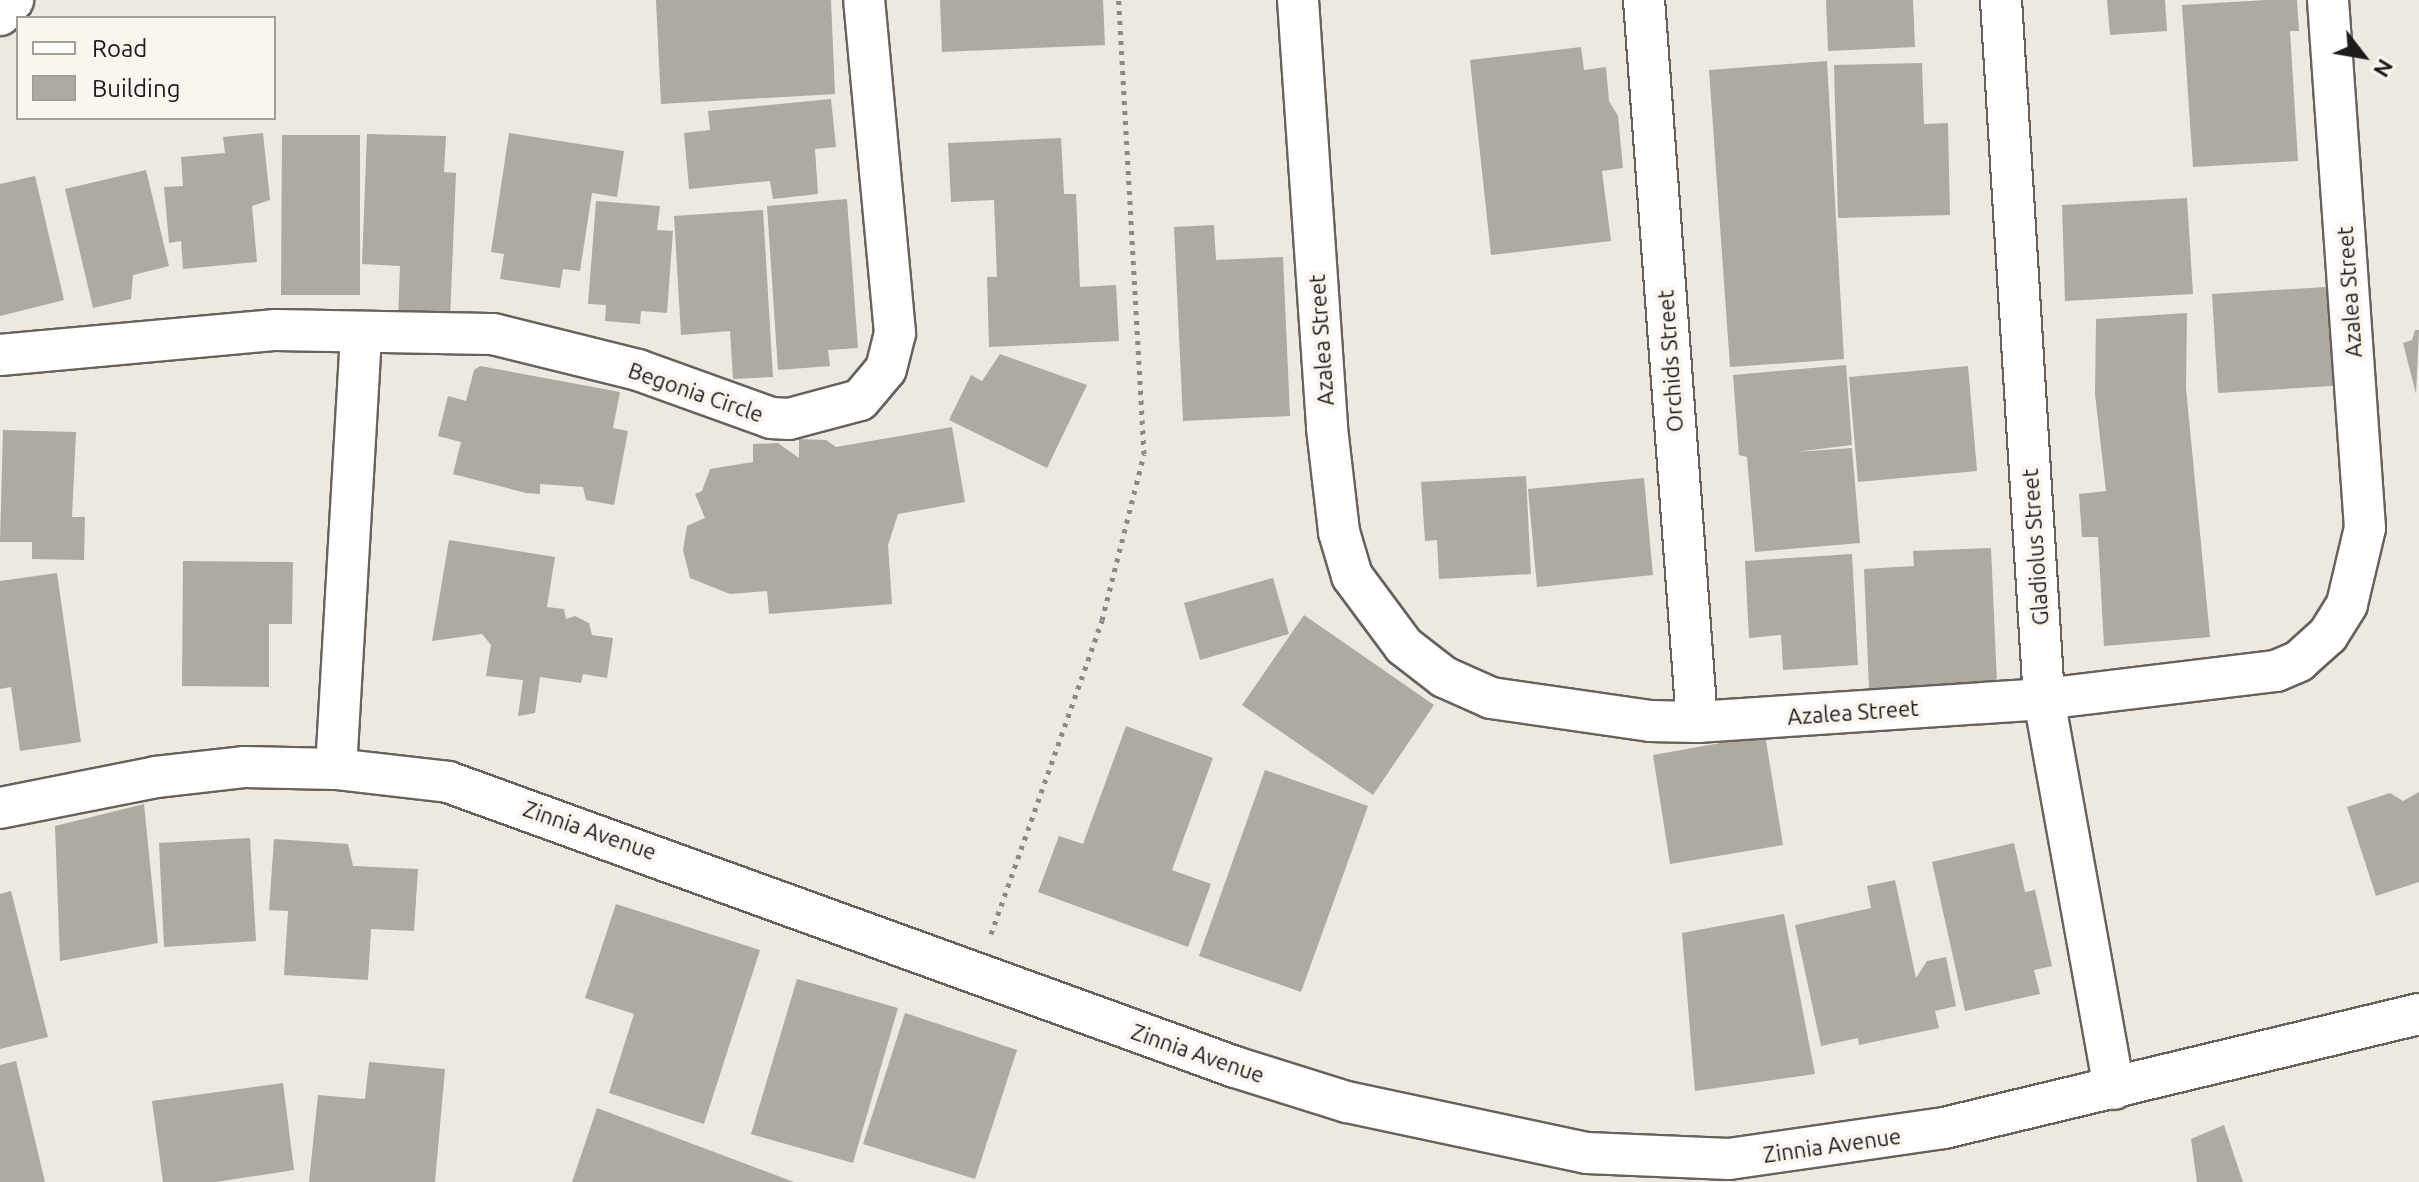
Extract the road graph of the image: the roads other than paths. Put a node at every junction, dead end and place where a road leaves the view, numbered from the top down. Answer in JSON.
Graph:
{"nodes":[{"id":1,"x":13,"y":0,"type":"edge"},
{"id":2,"x":864,"y":0,"type":"edge"},
{"id":3,"x":1298,"y":0,"type":"edge"},
{"id":4,"x":1644,"y":0,"type":"edge"},
{"id":5,"x":2001,"y":0,"type":"edge"},
{"id":6,"x":2328,"y":0,"type":"edge"},
{"id":7,"x":0,"y":15,"type":"edge"},
{"id":8,"x":361,"y":334,"type":"junction"},
{"id":9,"x":0,"y":355,"type":"edge"},
{"id":10,"x":2044,"y":699,"type":"junction"},
{"id":11,"x":1697,"y":722,"type":"junction"},
{"id":12,"x":336,"y":769,"type":"junction"},
{"id":13,"x":0,"y":808,"type":"edge"},
{"id":14,"x":2419,"y":1014,"type":"edge"},
{"id":15,"x":2114,"y":1089,"type":"junction"},
{"id":16,"x":1582,"y":1167,"type":"edge"}],
"edges":[{"from":1,"to":7,"type":"street"},
{"from":2,"to":8,"type":"street","name":"Begonia Circle"},
{"from":3,"to":11,"type":"street","name":"Azalea Street"},
{"from":4,"to":11,"type":"street","name":"Orchids Street"},
{"from":5,"to":10,"type":"street","name":"Gladiolus Street"},
{"from":6,"to":10,"type":"street","name":"Azalea Street"},
{"from":8,"to":9,"type":"street","name":"Begonia Circle"},
{"from":8,"to":12,"type":"street"},
{"from":10,"to":11,"type":"street","name":"Azalea Street"},
{"from":10,"to":15,"type":"street","name":"Gladiolus Street"},
{"from":12,"to":13,"type":"street","name":"Zinnia Avenue"},
{"from":12,"to":16,"type":"street","name":"Zinnia Avenue"},
{"from":14,"to":15,"type":"street","name":"Zinnia Avenue"},
{"from":15,"to":16,"type":"street","name":"Zinnia Avenue"}]}
